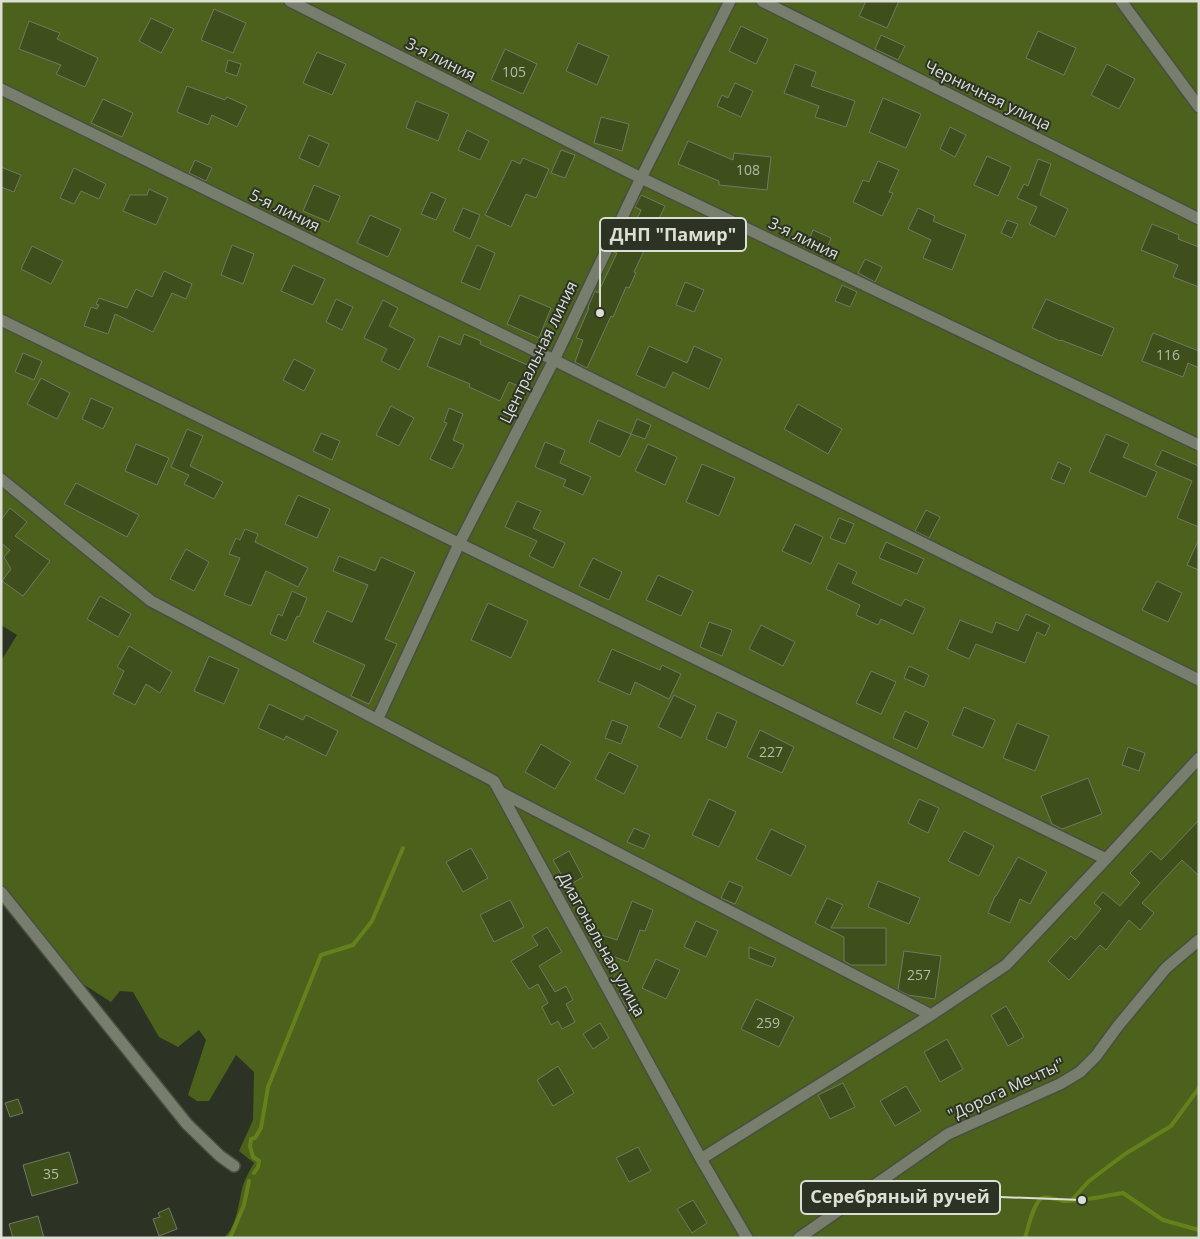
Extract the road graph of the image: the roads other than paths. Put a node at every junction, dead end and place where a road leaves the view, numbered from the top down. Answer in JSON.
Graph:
{"nodes":[{"id":1,"x":290,"y":1,"type":"edge"},
{"id":2,"x":730,"y":1,"type":"edge"},
{"id":3,"x":762,"y":1,"type":"edge"},
{"id":4,"x":1120,"y":1,"type":"edge"},
{"id":5,"x":1,"y":89,"type":"edge"},
{"id":6,"x":1199,"y":107,"type":"edge"},
{"id":7,"x":641,"y":178,"type":"junction"},
{"id":8,"x":1199,"y":219,"type":"edge"},
{"id":9,"x":1,"y":320,"type":"edge"},
{"id":10,"x":554,"y":360,"type":"junction"},
{"id":11,"x":1199,"y":445,"type":"edge"},
{"id":12,"x":1,"y":480,"type":"edge"},
{"id":13,"x":459,"y":544,"type":"junction"},
{"id":14,"x":1199,"y":680,"type":"edge"},
{"id":15,"x":378,"y":718,"type":"junction"},
{"id":16,"x":1199,"y":758,"type":"edge"},
{"id":17,"x":500,"y":792,"type":"junction"},
{"id":18,"x":1106,"y":859,"type":"junction"},
{"id":19,"x":1,"y":892,"type":"edge"},
{"id":20,"x":1199,"y":940,"type":"edge"},
{"id":21,"x":931,"y":1015,"type":"junction"},
{"id":22,"x":701,"y":1159,"type":"junction"},
{"id":23,"x":234,"y":1166,"type":"dead end"},
{"id":24,"x":747,"y":1238,"type":"edge"},
{"id":25,"x":799,"y":1238,"type":"edge"}],
"edges":[{"from":1,"to":7,"type":"street","name":"3-я линия"},
{"from":2,"to":7,"type":"street","name":"Центральная линия"},
{"from":3,"to":8,"type":"street","name":"Черничная улица"},
{"from":4,"to":6,"type":"street"},
{"from":5,"to":10,"type":"street","name":"5-я линия"},
{"from":7,"to":10,"type":"street","name":"Центральная линия"},
{"from":7,"to":11,"type":"street","name":"3-я линия"},
{"from":9,"to":13,"type":"street"},
{"from":10,"to":13,"type":"street","name":"Центральная линия"},
{"from":10,"to":14,"type":"street","name":"5-я линия"},
{"from":12,"to":15,"type":"street","name":"Диагональная улица"},
{"from":13,"to":15,"type":"street","name":"Центральная линия"},
{"from":13,"to":18,"type":"street"},
{"from":15,"to":17,"type":"street","name":"Диагональная улица"},
{"from":16,"to":18,"type":"street"},
{"from":17,"to":21,"type":"street"},
{"from":17,"to":22,"type":"street","name":"Диагональная улица"},
{"from":18,"to":21,"type":"street"},
{"from":19,"to":23,"type":"street"},
{"from":20,"to":25,"type":"street","name":"\"Дорога Мечты''"},
{"from":21,"to":22,"type":"street"},
{"from":22,"to":24,"type":"street","name":"Диагональная улица"}]}
